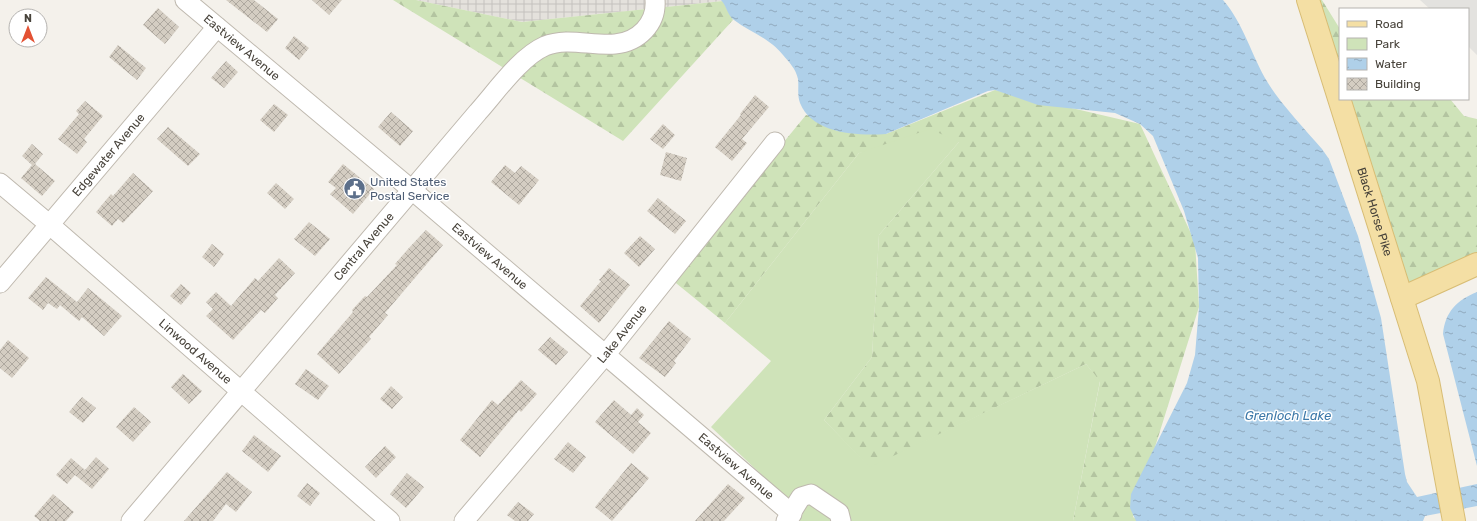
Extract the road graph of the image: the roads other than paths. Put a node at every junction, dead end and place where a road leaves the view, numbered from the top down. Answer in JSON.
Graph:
{"nodes":[{"id":1,"x":185,"y":0,"type":"edge"},
{"id":2,"x":654,"y":0,"type":"edge"},
{"id":3,"x":1308,"y":0,"type":"edge"},
{"id":4,"x":217,"y":27,"type":"junction"},
{"id":5,"x":1339,"y":98,"type":"edge"},
{"id":6,"x":1340,"y":100,"type":"edge"},
{"id":7,"x":775,"y":142,"type":"dead end"},
{"id":8,"x":0,"y":183,"type":"edge"},
{"id":9,"x":412,"y":190,"type":"junction"},
{"id":10,"x":50,"y":224,"type":"junction"},
{"id":11,"x":1477,"y":264,"type":"edge"},
{"id":12,"x":0,"y":283,"type":"edge"},
{"id":13,"x":1402,"y":298,"type":"junction"},
{"id":14,"x":606,"y":354,"type":"junction"},
{"id":15,"x":241,"y":392,"type":"junction"},
{"id":16,"x":1437,"y":425,"type":"junction"},
{"id":17,"x":789,"y":518,"type":"edge"},
{"id":18,"x":131,"y":521,"type":"edge"},
{"id":19,"x":390,"y":521,"type":"edge"},
{"id":20,"x":464,"y":521,"type":"edge"},
{"id":21,"x":842,"y":521,"type":"edge"},
{"id":22,"x":1454,"y":521,"type":"edge"},
{"id":23,"x":1462,"y":521,"type":"edge"}],
"edges":[{"from":1,"to":4,"type":"street","name":"Eastview Avenue"},
{"from":2,"to":9,"type":"street","name":"Central Avenue"},
{"from":3,"to":5,"type":"main road","name":"Black Horse Pike"},
{"from":4,"to":9,"type":"street","name":"Eastview Avenue"},
{"from":4,"to":10,"type":"street","name":"Edgewater Avenue"},
{"from":6,"to":13,"type":"main road","name":"Black Horse Pike"},
{"from":7,"to":14,"type":"street","name":"Lake Avenue"},
{"from":8,"to":10,"type":"street","name":"Linwood Avenue"},
{"from":9,"to":14,"type":"street","name":"Eastview Avenue"},
{"from":9,"to":15,"type":"street","name":"Central Avenue"},
{"from":10,"to":12,"type":"street","name":"Edgewater Avenue"},
{"from":10,"to":15,"type":"street","name":"Linwood Avenue"},
{"from":11,"to":13,"type":"main road"},
{"from":13,"to":16,"type":"main road","name":"Black Horse Pike"},
{"from":14,"to":17,"type":"street","name":"Eastview Avenue"},
{"from":14,"to":20,"type":"street","name":"Lake Avenue"},
{"from":15,"to":18,"type":"street","name":"Central Avenue"},
{"from":15,"to":19,"type":"street","name":"Linwood Avenue"},
{"from":16,"to":22,"type":"main road","name":"Black Horse Pike"},
{"from":16,"to":23,"type":"main road","name":"Black Horse Pike"},
{"from":17,"to":21,"type":"street"}]}
